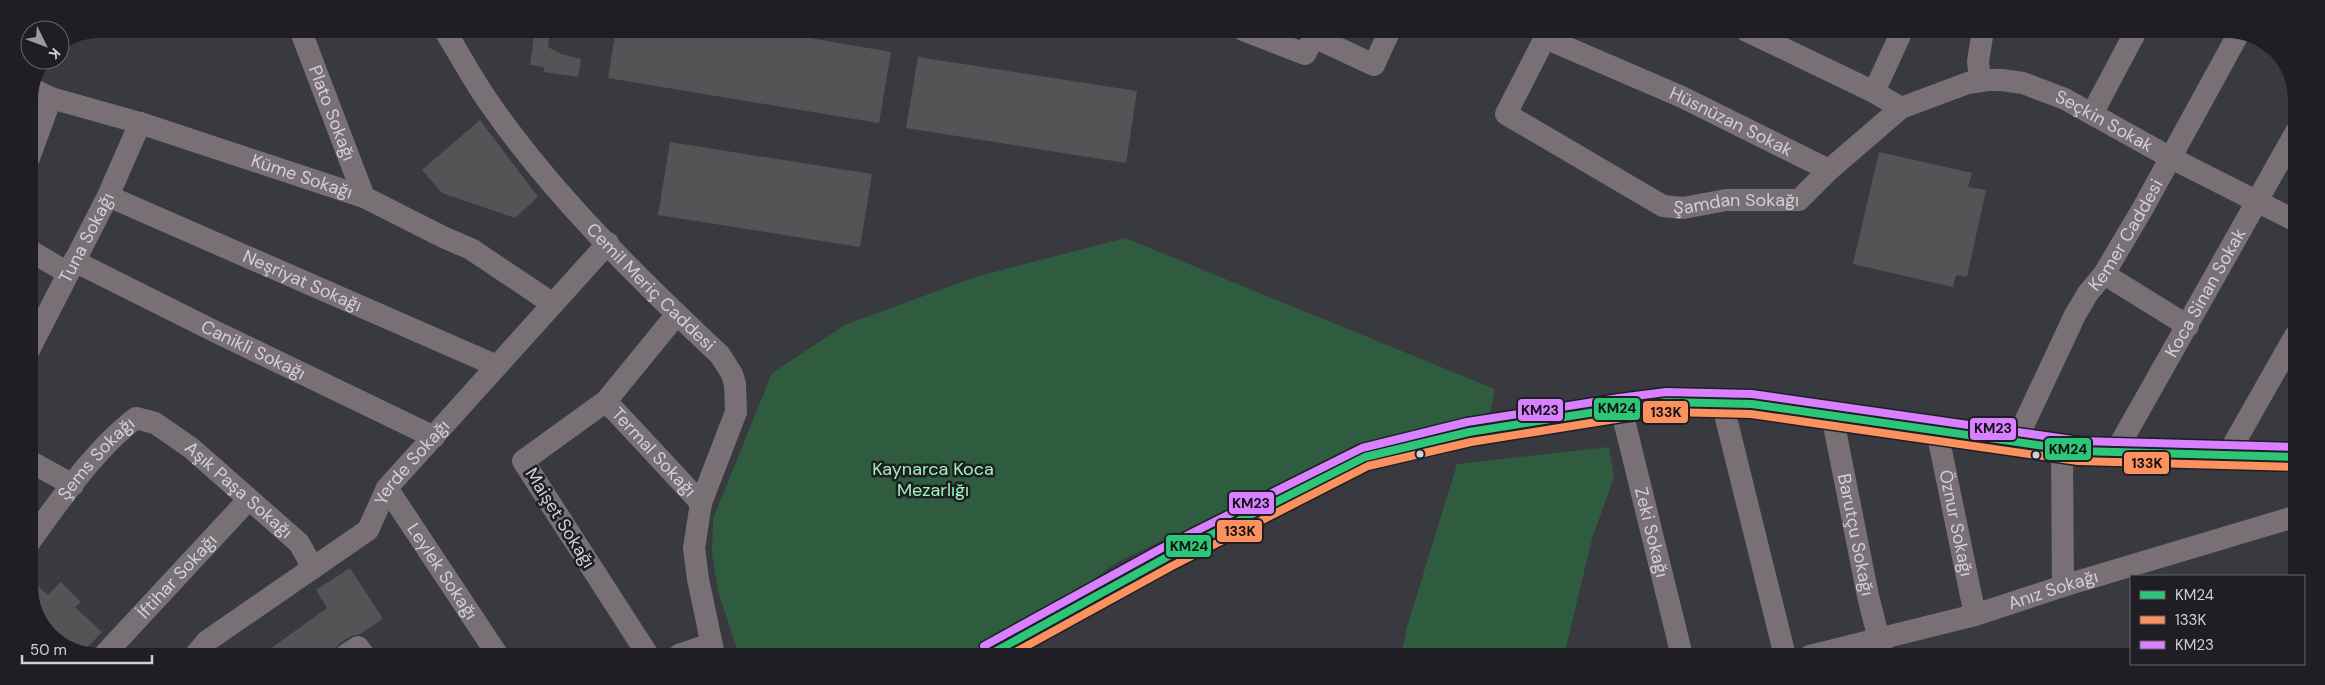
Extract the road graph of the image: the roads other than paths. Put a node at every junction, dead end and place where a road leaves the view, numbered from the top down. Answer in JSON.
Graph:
{"nodes":[{"id":1,"x":303,"y":38,"type":"edge"},
{"id":2,"x":449,"y":38,"type":"edge"},
{"id":3,"x":1264,"y":38,"type":"edge"},
{"id":4,"x":1313,"y":38,"type":"edge"},
{"id":5,"x":1324,"y":38,"type":"edge"},
{"id":6,"x":1386,"y":38,"type":"edge"},
{"id":7,"x":1545,"y":38,"type":"edge"},
{"id":8,"x":1556,"y":38,"type":"edge"},
{"id":9,"x":1763,"y":38,"type":"edge"},
{"id":10,"x":1899,"y":38,"type":"edge"},
{"id":11,"x":1982,"y":38,"type":"edge"},
{"id":12,"x":2132,"y":38,"type":"edge"},
{"id":13,"x":2236,"y":38,"type":"edge"},
{"id":14,"x":1980,"y":81,"type":"junction"},
{"id":15,"x":1874,"y":92,"type":"junction"},
{"id":16,"x":42,"y":94,"type":"edge"},
{"id":17,"x":1901,"y":108,"type":"junction"},
{"id":18,"x":38,"y":114,"type":"edge"},
{"id":19,"x":2092,"y":114,"type":"junction"},
{"id":20,"x":140,"y":123,"type":"junction"},
{"id":21,"x":2287,"y":148,"type":"edge"},
{"id":22,"x":2171,"y":158,"type":"junction"},
{"id":23,"x":1829,"y":170,"type":"junction"},
{"id":24,"x":108,"y":196,"type":"junction"},
{"id":25,"x":364,"y":197,"type":"junction"},
{"id":26,"x":2258,"y":202,"type":"junction"},
{"id":27,"x":2287,"y":217,"type":"edge"},
{"id":28,"x":608,"y":243,"type":"junction"},
{"id":29,"x":38,"y":254,"type":"edge"},
{"id":30,"x":71,"y":267,"type":"junction"},
{"id":31,"x":2104,"y":274,"type":"junction"},
{"id":32,"x":553,"y":304,"type":"junction"},
{"id":33,"x":678,"y":314,"type":"junction"},
{"id":34,"x":2188,"y":326,"type":"junction"},
{"id":35,"x":38,"y":332,"type":"edge"},
{"id":36,"x":2288,"y":349,"type":"edge"},
{"id":37,"x":497,"y":366,"type":"junction"},
{"id":38,"x":606,"y":401,"type":"junction"},
{"id":39,"x":1722,"y":402,"type":"junction"},
{"id":40,"x":1621,"y":408,"type":"junction"},
{"id":41,"x":1832,"y":415,"type":"junction"},
{"id":42,"x":155,"y":423,"type":"joint"},
{"id":43,"x":1937,"y":432,"type":"junction"},
{"id":44,"x":434,"y":437,"type":"junction"},
{"id":45,"x":2016,"y":441,"type":"junction"},
{"id":46,"x":2062,"y":449,"type":"junction"},
{"id":47,"x":2116,"y":453,"type":"junction"},
{"id":48,"x":2228,"y":454,"type":"junction"},
{"id":49,"x":2288,"y":457,"type":"edge"},
{"id":50,"x":38,"y":466,"type":"edge"},
{"id":51,"x":73,"y":485,"type":"junction"},
{"id":52,"x":387,"y":488,"type":"junction"},
{"id":53,"x":249,"y":498,"type":"junction"},
{"id":54,"x":701,"y":504,"type":"junction"},
{"id":55,"x":2288,"y":519,"type":"edge"},
{"id":56,"x":38,"y":531,"type":"edge"},
{"id":57,"x":313,"y":568,"type":"junction"},
{"id":58,"x":2063,"y":586,"type":"junction"},
{"id":59,"x":1976,"y":615,"type":"junction"},
{"id":60,"x":1881,"y":647,"type":"edge"},
{"id":61,"x":111,"y":648,"type":"edge"},
{"id":62,"x":201,"y":648,"type":"edge"},
{"id":63,"x":493,"y":648,"type":"edge"},
{"id":64,"x":644,"y":648,"type":"edge"},
{"id":65,"x":716,"y":648,"type":"edge"},
{"id":66,"x":1002,"y":648,"type":"edge"},
{"id":67,"x":1680,"y":648,"type":"edge"},
{"id":68,"x":1783,"y":648,"type":"edge"}],
"edges":[{"from":1,"to":25,"type":"street","name":"Plato Sokağı"},
{"from":2,"to":28,"type":"street","name":"Cemil Meriç Caddesi"},
{"from":3,"to":4,"type":"street"},
{"from":5,"to":6,"type":"street"},
{"from":7,"to":23,"type":"street","name":"Şamdan Sokağı"},
{"from":8,"to":23,"type":"street","name":"Hüsnüzan Sokak"},
{"from":9,"to":15,"type":"street"},
{"from":10,"to":15,"type":"street"},
{"from":11,"to":14,"type":"street"},
{"from":12,"to":19,"type":"street"},
{"from":13,"to":22,"type":"street","name":"Kemer Caddesi"},
{"from":14,"to":17,"type":"street","name":"Seçkin Sokak"},
{"from":14,"to":19,"type":"street","name":"Seçkin Sokak"},
{"from":15,"to":17,"type":"street"},
{"from":16,"to":18,"type":"street"},
{"from":16,"to":20,"type":"street","name":"Küme Sokağı"},
{"from":17,"to":23,"type":"street"},
{"from":19,"to":22,"type":"street","name":"Seçkin Sokak"},
{"from":20,"to":24,"type":"street","name":"Tuna Sokağı"},
{"from":20,"to":25,"type":"street","name":"Küme Sokağı"},
{"from":21,"to":26,"type":"street","name":"Koca Sinan Sokak"},
{"from":22,"to":26,"type":"street","name":"Seçkin Sokak"},
{"from":22,"to":31,"type":"street","name":"Kemer Caddesi"},
{"from":24,"to":30,"type":"street","name":"Tuna Sokağı"},
{"from":24,"to":37,"type":"street","name":"Neşriyat Sokağı"},
{"from":25,"to":32,"type":"street","name":"Küme Sokağı"},
{"from":26,"to":27,"type":"street","name":"Seçkin Sokak"},
{"from":26,"to":34,"type":"street","name":"Koca Sinan Sokak"},
{"from":28,"to":32,"type":"street","name":"Yerde Sokağı"},
{"from":28,"to":33,"type":"street","name":"Cemil Meriç Caddesi"},
{"from":29,"to":30,"type":"street","name":"Canikli Sokağı"},
{"from":30,"to":35,"type":"street","name":"Tuna Sokağı"},
{"from":30,"to":44,"type":"street","name":"Canikli Sokağı"},
{"from":31,"to":34,"type":"street"},
{"from":31,"to":45,"type":"street","name":"Kemer Caddesi"},
{"from":32,"to":37,"type":"street","name":"Yerde Sokağı"},
{"from":33,"to":38,"type":"street","name":"Maişet Sokağı"},
{"from":33,"to":54,"type":"street","name":"Cemil Meriç Caddesi"},
{"from":34,"to":47,"type":"street","name":"Koca Sinan Sokak"},
{"from":36,"to":48,"type":"street"},
{"from":37,"to":44,"type":"street","name":"Yerde Sokağı"},
{"from":38,"to":54,"type":"street","name":"Termal Sokağı"},
{"from":38,"to":64,"type":"street","name":"Maişet Sokağı"},
{"from":39,"to":40,"type":"street"},
{"from":39,"to":41,"type":"street"},
{"from":39,"to":68,"type":"street"},
{"from":40,"to":66,"type":"street"},
{"from":40,"to":67,"type":"street","name":"Zeki Sokağı"},
{"from":41,"to":43,"type":"street"},
{"from":41,"to":60,"type":"street","name":"Barutçu Sokağı"},
{"from":42,"to":51,"type":"street","name":"Şems Sokağı"},
{"from":42,"to":53,"type":"street","name":"Aşık Paşa Sokağı"},
{"from":43,"to":45,"type":"street"},
{"from":43,"to":59,"type":"street","name":"Öznur Sokağı"},
{"from":44,"to":52,"type":"street","name":"Yerde Sokağı"},
{"from":45,"to":46,"type":"street"},
{"from":46,"to":47,"type":"street"},
{"from":46,"to":58,"type":"street"},
{"from":47,"to":48,"type":"street"},
{"from":48,"to":49,"type":"street"},
{"from":50,"to":51,"type":"street"},
{"from":51,"to":56,"type":"street","name":"Şems Sokağı"},
{"from":52,"to":57,"type":"street","name":"Yerde Sokağı"},
{"from":52,"to":63,"type":"street","name":"Leylek Sokağı"},
{"from":53,"to":57,"type":"street","name":"Aşık Paşa Sokağı"},
{"from":53,"to":61,"type":"street","name":"İftihar Sokağı"},
{"from":54,"to":65,"type":"street","name":"Cemil Meriç Caddesi"},
{"from":55,"to":58,"type":"street","name":"Anız Sokağı"},
{"from":57,"to":62,"type":"street","name":"Yerde Sokağı"},
{"from":58,"to":59,"type":"street","name":"Anız Sokağı"},
{"from":59,"to":60,"type":"street","name":"Anız Sokağı"}]}
